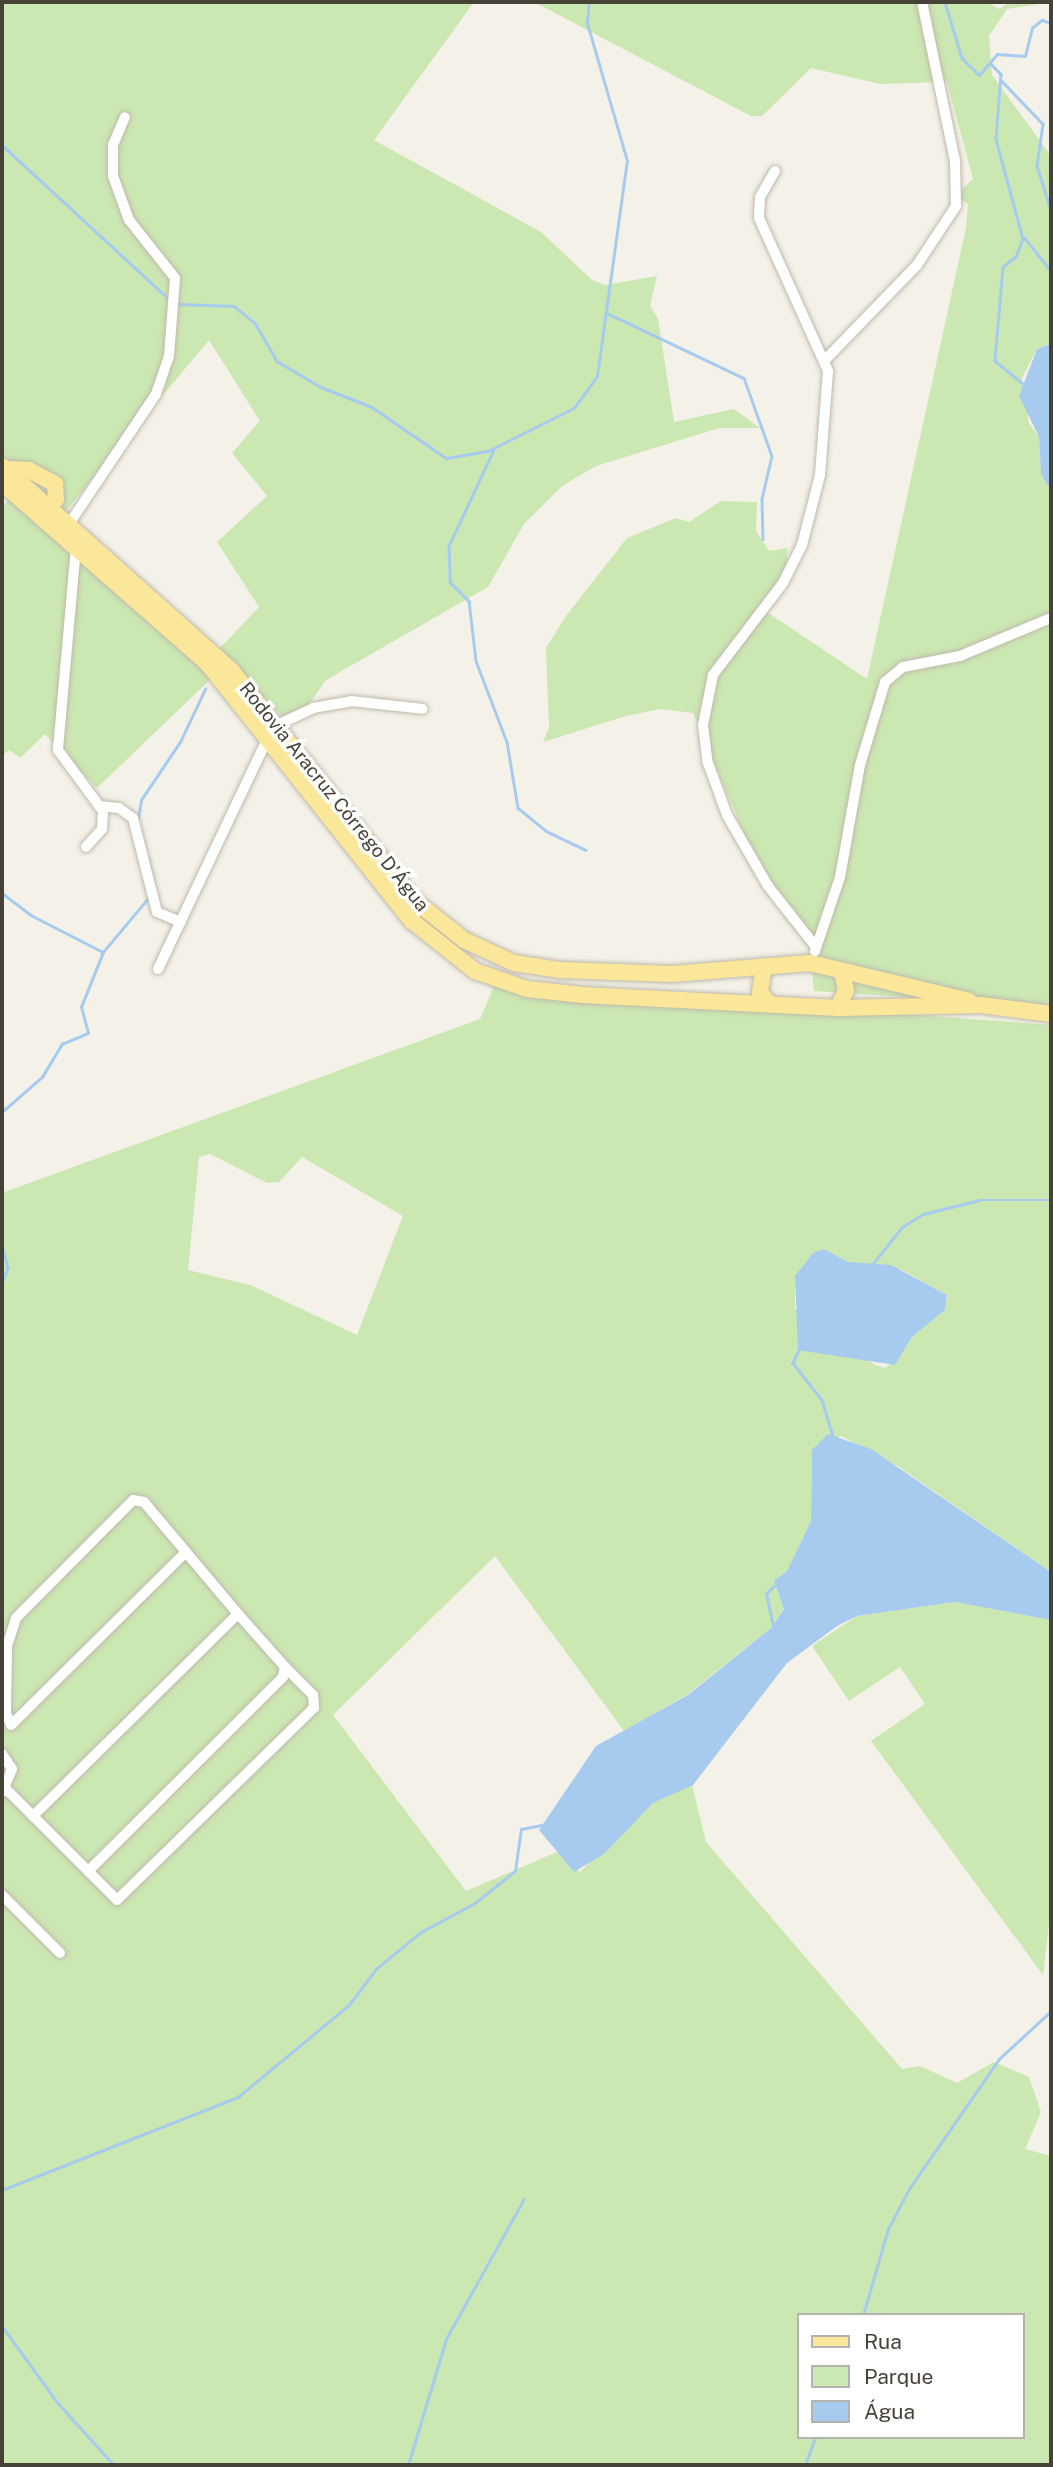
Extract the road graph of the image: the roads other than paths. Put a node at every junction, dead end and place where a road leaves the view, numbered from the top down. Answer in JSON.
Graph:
{"nodes":[{"id":1,"x":922,"y":2,"type":"edge"},
{"id":2,"x":125,"y":117,"type":"dead end"},
{"id":3,"x":775,"y":171,"type":"dead end"},
{"id":4,"x":825,"y":360,"type":"junction"},
{"id":5,"x":3,"y":473,"type":"edge"},
{"id":6,"x":47,"y":512,"type":"junction"},
{"id":7,"x":69,"y":524,"type":"junction"},
{"id":8,"x":76,"y":547,"type":"junction"},
{"id":9,"x":1051,"y":618,"type":"edge"},
{"id":10,"x":423,"y":709,"type":"dead end"},
{"id":11,"x":273,"y":730,"type":"junction"},
{"id":12,"x":99,"y":806,"type":"junction"},
{"id":13,"x":86,"y":847,"type":"dead end"},
{"id":14,"x":181,"y":922,"type":"junction"},
{"id":15,"x":816,"y":947,"type":"junction"},
{"id":16,"x":810,"y":963,"type":"junction"},
{"id":17,"x":764,"y":966,"type":"junction"},
{"id":18,"x":158,"y":969,"type":"dead end"},
{"id":19,"x":842,"y":973,"type":"junction"},
{"id":20,"x":770,"y":1004,"type":"junction"},
{"id":21,"x":981,"y":1005,"type":"junction"},
{"id":22,"x":838,"y":1008,"type":"junction"},
{"id":23,"x":1051,"y":1014,"type":"edge"},
{"id":24,"x":186,"y":1552,"type":"junction"},
{"id":25,"x":238,"y":1614,"type":"junction"},
{"id":26,"x":285,"y":1667,"type":"junction"},
{"id":27,"x":11,"y":1725,"type":"junction"},
{"id":28,"x":2,"y":1735,"type":"edge"},
{"id":29,"x":2,"y":1754,"type":"edge"},
{"id":30,"x":4,"y":1790,"type":"edge"},
{"id":31,"x":33,"y":1816,"type":"junction"},
{"id":32,"x":88,"y":1871,"type":"junction"},
{"id":33,"x":2,"y":1895,"type":"edge"},
{"id":34,"x":60,"y":1953,"type":"dead end"}],
"edges":[{"from":1,"to":4,"type":"street"},
{"from":2,"to":7,"type":"street"},
{"from":3,"to":4,"type":"street"},
{"from":4,"to":15,"type":"street"},
{"from":5,"to":6,"type":"main road","name":"Rodovia Aracruz Córrego D'Água"},
{"from":5,"to":6,"type":"main road"},
{"from":6,"to":7,"type":"main road","name":"Rodovia Aracruz Córrego D'Água"},
{"from":6,"to":8,"type":"main road","name":"Rodovia Aracruz Córrego D'Água"},
{"from":7,"to":11,"type":"main road","name":"Rodovia Aracruz Córrego D'Água"},
{"from":8,"to":11,"type":"main road","name":"Rodovia Aracruz Córrego D'Água"},
{"from":8,"to":12,"type":"street"},
{"from":9,"to":15,"type":"street"},
{"from":10,"to":11,"type":"street"},
{"from":11,"to":14,"type":"street"},
{"from":11,"to":17,"type":"main road","name":"Rodovia Aracruz Córrego D'Água"},
{"from":11,"to":20,"type":"main road","name":"Rodovia Aracruz Córrego D'Água"},
{"from":12,"to":13,"type":"street"},
{"from":12,"to":14,"type":"street"},
{"from":14,"to":18,"type":"street"},
{"from":15,"to":16,"type":"street"},
{"from":16,"to":17,"type":"main road","name":"Rodovia Aracruz Córrego D'Água"},
{"from":16,"to":19,"type":"main road","name":"Rodovia Aracruz Córrego D'Água"},
{"from":17,"to":20,"type":"main road"},
{"from":19,"to":21,"type":"main road","name":"Rodovia Aracruz Córrego D'Água"},
{"from":19,"to":22,"type":"main road"},
{"from":20,"to":22,"type":"main road","name":"Rodovia Aracruz Córrego D'Água"},
{"from":21,"to":22,"type":"main road","name":"Rodovia Aracruz Córrego D'Água"},
{"from":21,"to":23,"type":"main road","name":"Rodovia Aracruz Córrego D'Água"},
{"from":24,"to":25,"type":"street"},
{"from":24,"to":27,"type":"street"},
{"from":24,"to":27,"type":"street"},
{"from":25,"to":26,"type":"street"},
{"from":25,"to":31,"type":"street"},
{"from":26,"to":32,"type":"street"},
{"from":26,"to":32,"type":"street"},
{"from":27,"to":28,"type":"street"},
{"from":29,"to":30,"type":"street"},
{"from":30,"to":31,"type":"street"},
{"from":31,"to":32,"type":"street"},
{"from":33,"to":34,"type":"street"}]}
